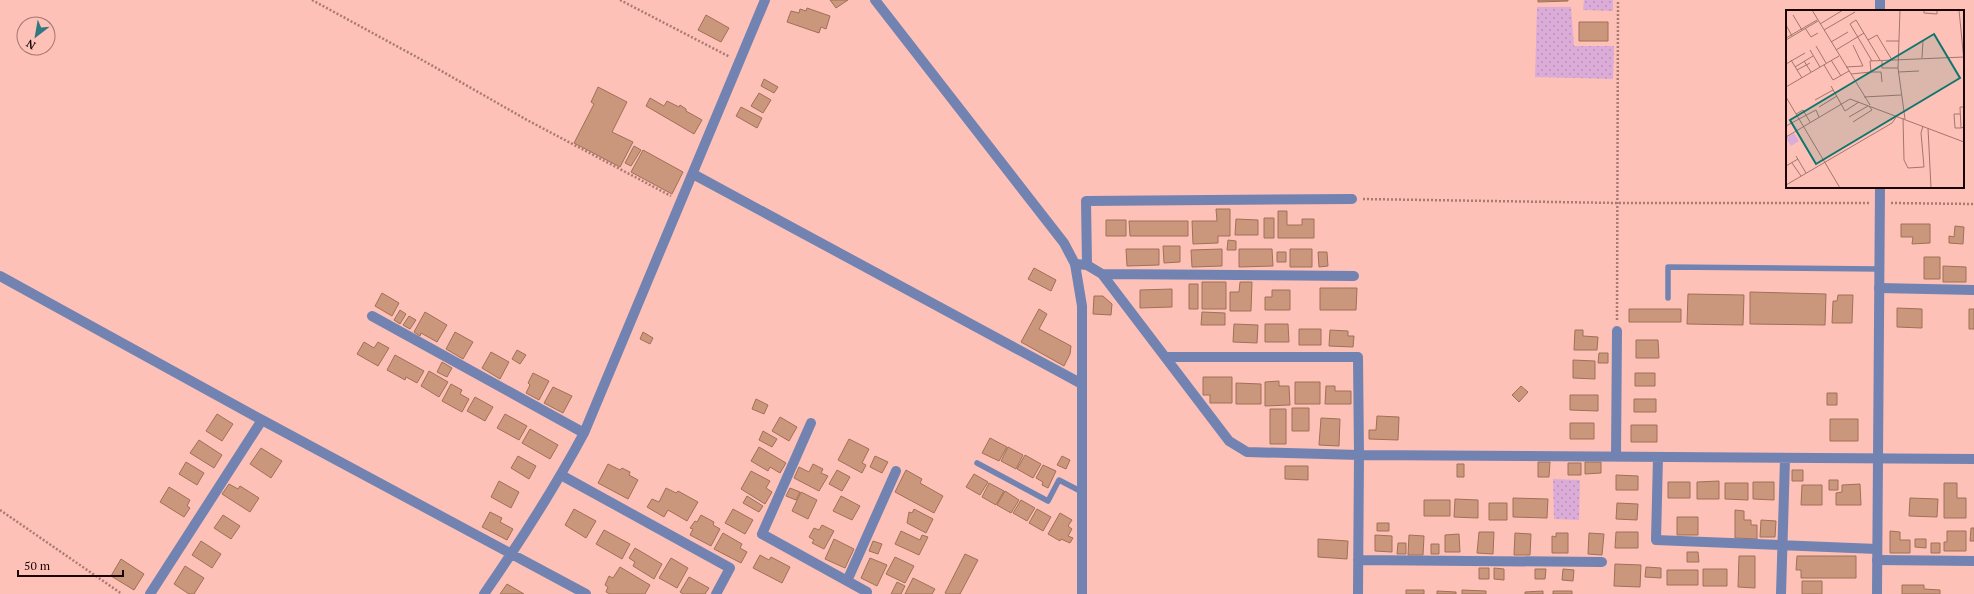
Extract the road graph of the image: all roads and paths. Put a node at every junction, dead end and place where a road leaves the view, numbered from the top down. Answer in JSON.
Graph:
{"nodes":[{"id":1,"x":312,"y":0,"type":"edge"},
{"id":2,"x":620,"y":0,"type":"edge"},
{"id":3,"x":765,"y":0,"type":"edge"},
{"id":4,"x":875,"y":0,"type":"edge"},
{"id":5,"x":1618,"y":0,"type":"edge"},
{"id":6,"x":739,"y":62,"type":"junction"},
{"id":7,"x":693,"y":174,"type":"junction"},
{"id":8,"x":1880,"y":188,"type":"edge"},
{"id":9,"x":1352,"y":199,"type":"joint"},
{"id":10,"x":681,"y":201,"type":"junction"},
{"id":11,"x":1617,"y":203,"type":"junction"},
{"id":12,"x":1880,"y":203,"type":"junction"},
{"id":13,"x":1974,"y":204,"type":"edge"},
{"id":14,"x":1075,"y":264,"type":"junction"},
{"id":15,"x":1087,"y":265,"type":"junction"},
{"id":16,"x":1879,"y":269,"type":"junction"},
{"id":17,"x":1102,"y":274,"type":"junction"},
{"id":18,"x":0,"y":276,"type":"edge"},
{"id":19,"x":1354,"y":276,"type":"dead end"},
{"id":20,"x":1879,"y":288,"type":"junction"},
{"id":21,"x":1974,"y":290,"type":"edge"},
{"id":22,"x":1668,"y":298,"type":"dead end"},
{"id":23,"x":372,"y":316,"type":"dead end"},
{"id":24,"x":1617,"y":331,"type":"joint"},
{"id":25,"x":1165,"y":357,"type":"junction"},
{"id":26,"x":1082,"y":384,"type":"junction"},
{"id":27,"x":262,"y":420,"type":"junction"},
{"id":28,"x":811,"y":423,"type":"dead end"},
{"id":29,"x":584,"y":433,"type":"junction"},
{"id":30,"x":1359,"y":455,"type":"junction"},
{"id":31,"x":1616,"y":456,"type":"junction"},
{"id":32,"x":1658,"y":457,"type":"junction"},
{"id":33,"x":1785,"y":459,"type":"junction"},
{"id":34,"x":1878,"y":459,"type":"junction"},
{"id":35,"x":1974,"y":459,"type":"edge"},
{"id":36,"x":977,"y":463,"type":"dead end"},
{"id":37,"x":896,"y":471,"type":"dead end"},
{"id":38,"x":561,"y":475,"type":"junction"},
{"id":39,"x":1082,"y":492,"type":"junction"},
{"id":40,"x":0,"y":510,"type":"edge"},
{"id":41,"x":1781,"y":547,"type":"junction"},
{"id":42,"x":1877,"y":549,"type":"junction"},
{"id":43,"x":511,"y":555,"type":"junction"},
{"id":44,"x":1358,"y":560,"type":"junction"},
{"id":45,"x":1877,"y":560,"type":"junction"},
{"id":46,"x":1974,"y":561,"type":"edge"},
{"id":47,"x":1602,"y":562,"type":"dead end"},
{"id":48,"x":847,"y":581,"type":"junction"},
{"id":49,"x":574,"y":591,"type":"edge"},
{"id":50,"x":868,"y":593,"type":"edge"},
{"id":51,"x":122,"y":594,"type":"edge"},
{"id":52,"x":150,"y":594,"type":"edge"},
{"id":53,"x":484,"y":594,"type":"edge"},
{"id":54,"x":586,"y":594,"type":"edge"},
{"id":55,"x":716,"y":594,"type":"edge"},
{"id":56,"x":1082,"y":594,"type":"edge"},
{"id":57,"x":1358,"y":594,"type":"edge"},
{"id":58,"x":1781,"y":594,"type":"edge"},
{"id":59,"x":1877,"y":594,"type":"edge"}],
"edges":[{"from":1,"to":10,"type":"path"},
{"from":2,"to":6,"type":"path"},
{"from":3,"to":6,"type":"street"},
{"from":4,"to":14,"type":"street"},
{"from":5,"to":11,"type":"path"},
{"from":6,"to":7,"type":"street"},
{"from":7,"to":10,"type":"street"},
{"from":7,"to":26,"type":"street"},
{"from":8,"to":12,"type":"street"},
{"from":9,"to":11,"type":"path"},
{"from":9,"to":15,"type":"street"},
{"from":10,"to":29,"type":"street"},
{"from":11,"to":12,"type":"path"},
{"from":11,"to":24,"type":"path"},
{"from":12,"to":13,"type":"path"},
{"from":12,"to":16,"type":"street"},
{"from":14,"to":15,"type":"street"},
{"from":14,"to":26,"type":"street"},
{"from":15,"to":17,"type":"street"},
{"from":16,"to":20,"type":"street"},
{"from":16,"to":22,"type":"lane"},
{"from":17,"to":19,"type":"street"},
{"from":17,"to":25,"type":"street"},
{"from":18,"to":27,"type":"street"},
{"from":20,"to":21,"type":"street"},
{"from":20,"to":34,"type":"street"},
{"from":23,"to":29,"type":"street"},
{"from":24,"to":31,"type":"street"},
{"from":25,"to":30,"type":"street"},
{"from":25,"to":30,"type":"street"},
{"from":26,"to":39,"type":"street"},
{"from":27,"to":43,"type":"street"},
{"from":27,"to":52,"type":"street"},
{"from":28,"to":48,"type":"street"},
{"from":29,"to":38,"type":"street"},
{"from":30,"to":31,"type":"street"},
{"from":30,"to":44,"type":"street"},
{"from":31,"to":32,"type":"street"},
{"from":32,"to":33,"type":"street"},
{"from":32,"to":41,"type":"street"},
{"from":33,"to":34,"type":"street"},
{"from":33,"to":41,"type":"street"},
{"from":34,"to":35,"type":"street"},
{"from":34,"to":42,"type":"street"},
{"from":36,"to":39,"type":"lane"},
{"from":37,"to":48,"type":"street"},
{"from":38,"to":43,"type":"street"},
{"from":38,"to":55,"type":"street"},
{"from":39,"to":56,"type":"street"},
{"from":40,"to":51,"type":"path"},
{"from":41,"to":42,"type":"street"},
{"from":41,"to":58,"type":"street"},
{"from":42,"to":45,"type":"street"},
{"from":43,"to":49,"type":"street"},
{"from":43,"to":53,"type":"street"},
{"from":44,"to":47,"type":"street"},
{"from":44,"to":57,"type":"street"},
{"from":45,"to":46,"type":"street"},
{"from":45,"to":59,"type":"street"},
{"from":48,"to":50,"type":"street"},
{"from":49,"to":54,"type":"street"}]}
